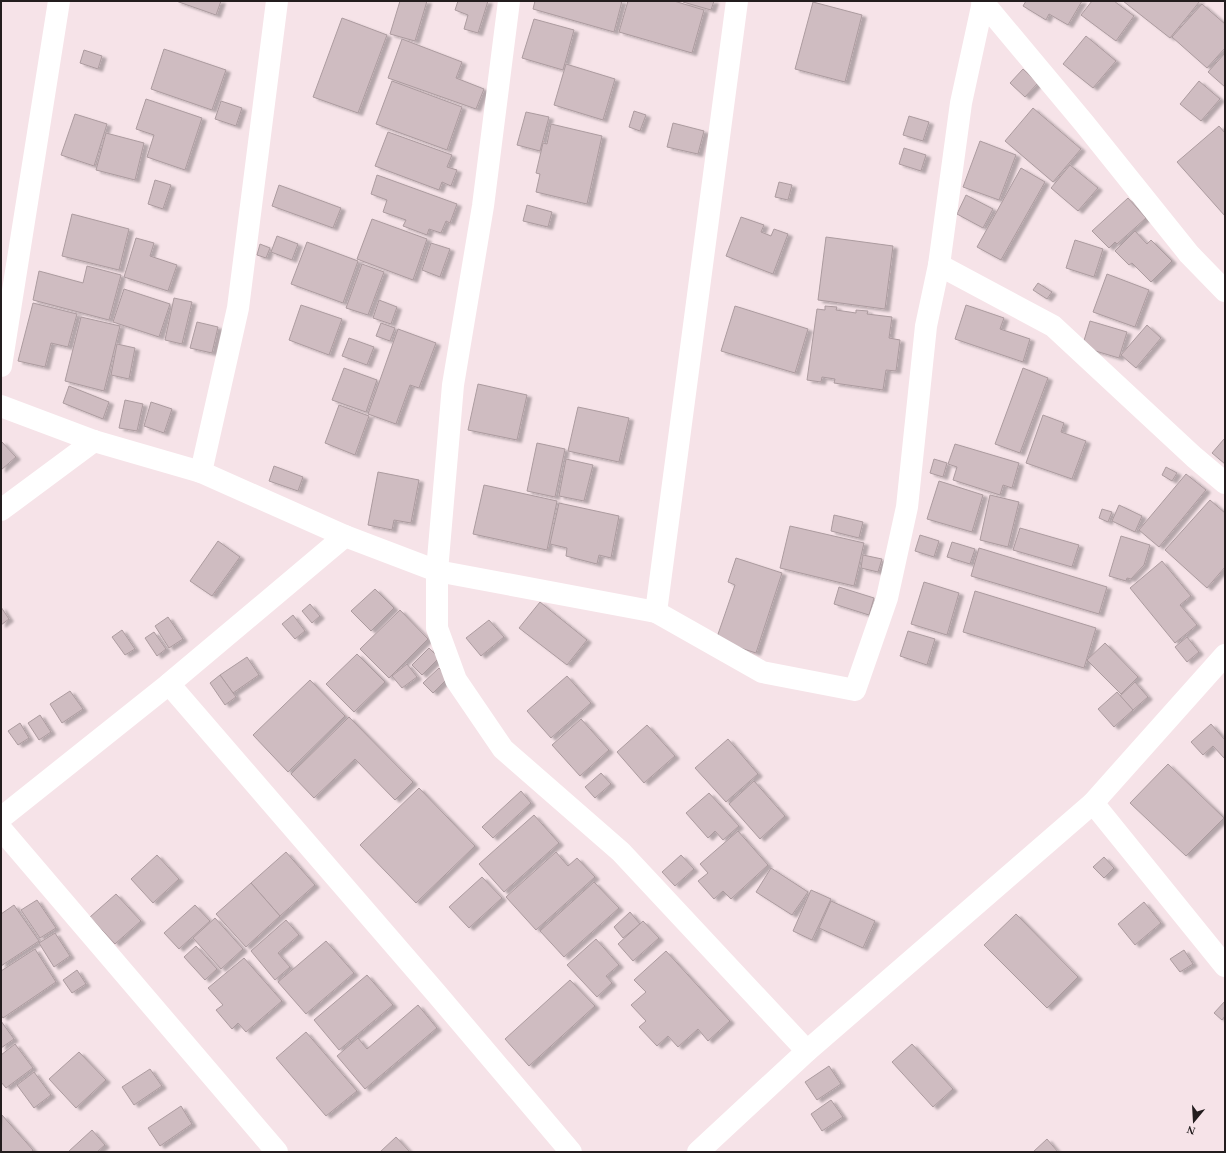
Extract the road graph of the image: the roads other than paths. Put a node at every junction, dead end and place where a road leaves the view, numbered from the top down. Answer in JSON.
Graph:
{"nodes":[{"id":1,"x":59,"y":1,"type":"edge"},
{"id":2,"x":278,"y":1,"type":"edge"},
{"id":3,"x":510,"y":1,"type":"edge"},
{"id":4,"x":737,"y":1,"type":"edge"},
{"id":5,"x":982,"y":1,"type":"edge"},
{"id":6,"x":939,"y":265,"type":"junction"},
{"id":7,"x":1225,"y":291,"type":"edge"},
{"id":8,"x":1,"y":366,"type":"edge"},
{"id":9,"x":1,"y":406,"type":"edge"},
{"id":10,"x":94,"y":441,"type":"junction"},
{"id":11,"x":201,"y":472,"type":"junction"},
{"id":12,"x":1225,"y":483,"type":"edge"},
{"id":13,"x":1,"y":510,"type":"edge"},
{"id":14,"x":345,"y":536,"type":"junction"},
{"id":15,"x":437,"y":571,"type":"junction"},
{"id":16,"x":656,"y":612,"type":"junction"},
{"id":17,"x":1225,"y":655,"type":"edge"},
{"id":18,"x":169,"y":684,"type":"junction"},
{"id":19,"x":1093,"y":803,"type":"junction"},
{"id":20,"x":1,"y":818,"type":"edge"},
{"id":21,"x":1,"y":829,"type":"edge"},
{"id":22,"x":1225,"y":966,"type":"edge"},
{"id":23,"x":807,"y":1051,"type":"junction"},
{"id":24,"x":277,"y":1152,"type":"edge"},
{"id":25,"x":571,"y":1152,"type":"edge"},
{"id":26,"x":698,"y":1152,"type":"edge"}],
"edges":[{"from":1,"to":8,"type":"street"},
{"from":2,"to":11,"type":"street"},
{"from":3,"to":15,"type":"street"},
{"from":4,"to":16,"type":"street"},
{"from":5,"to":6,"type":"street"},
{"from":5,"to":7,"type":"street"},
{"from":6,"to":12,"type":"street"},
{"from":6,"to":16,"type":"street"},
{"from":9,"to":10,"type":"street"},
{"from":10,"to":11,"type":"street"},
{"from":10,"to":13,"type":"street"},
{"from":11,"to":14,"type":"street"},
{"from":14,"to":15,"type":"street"},
{"from":14,"to":18,"type":"street"},
{"from":15,"to":16,"type":"street"},
{"from":15,"to":23,"type":"street"},
{"from":17,"to":19,"type":"street"},
{"from":18,"to":20,"type":"street"},
{"from":18,"to":25,"type":"street"},
{"from":19,"to":22,"type":"street"},
{"from":19,"to":23,"type":"street"},
{"from":21,"to":24,"type":"street"},
{"from":23,"to":26,"type":"street"}]}
